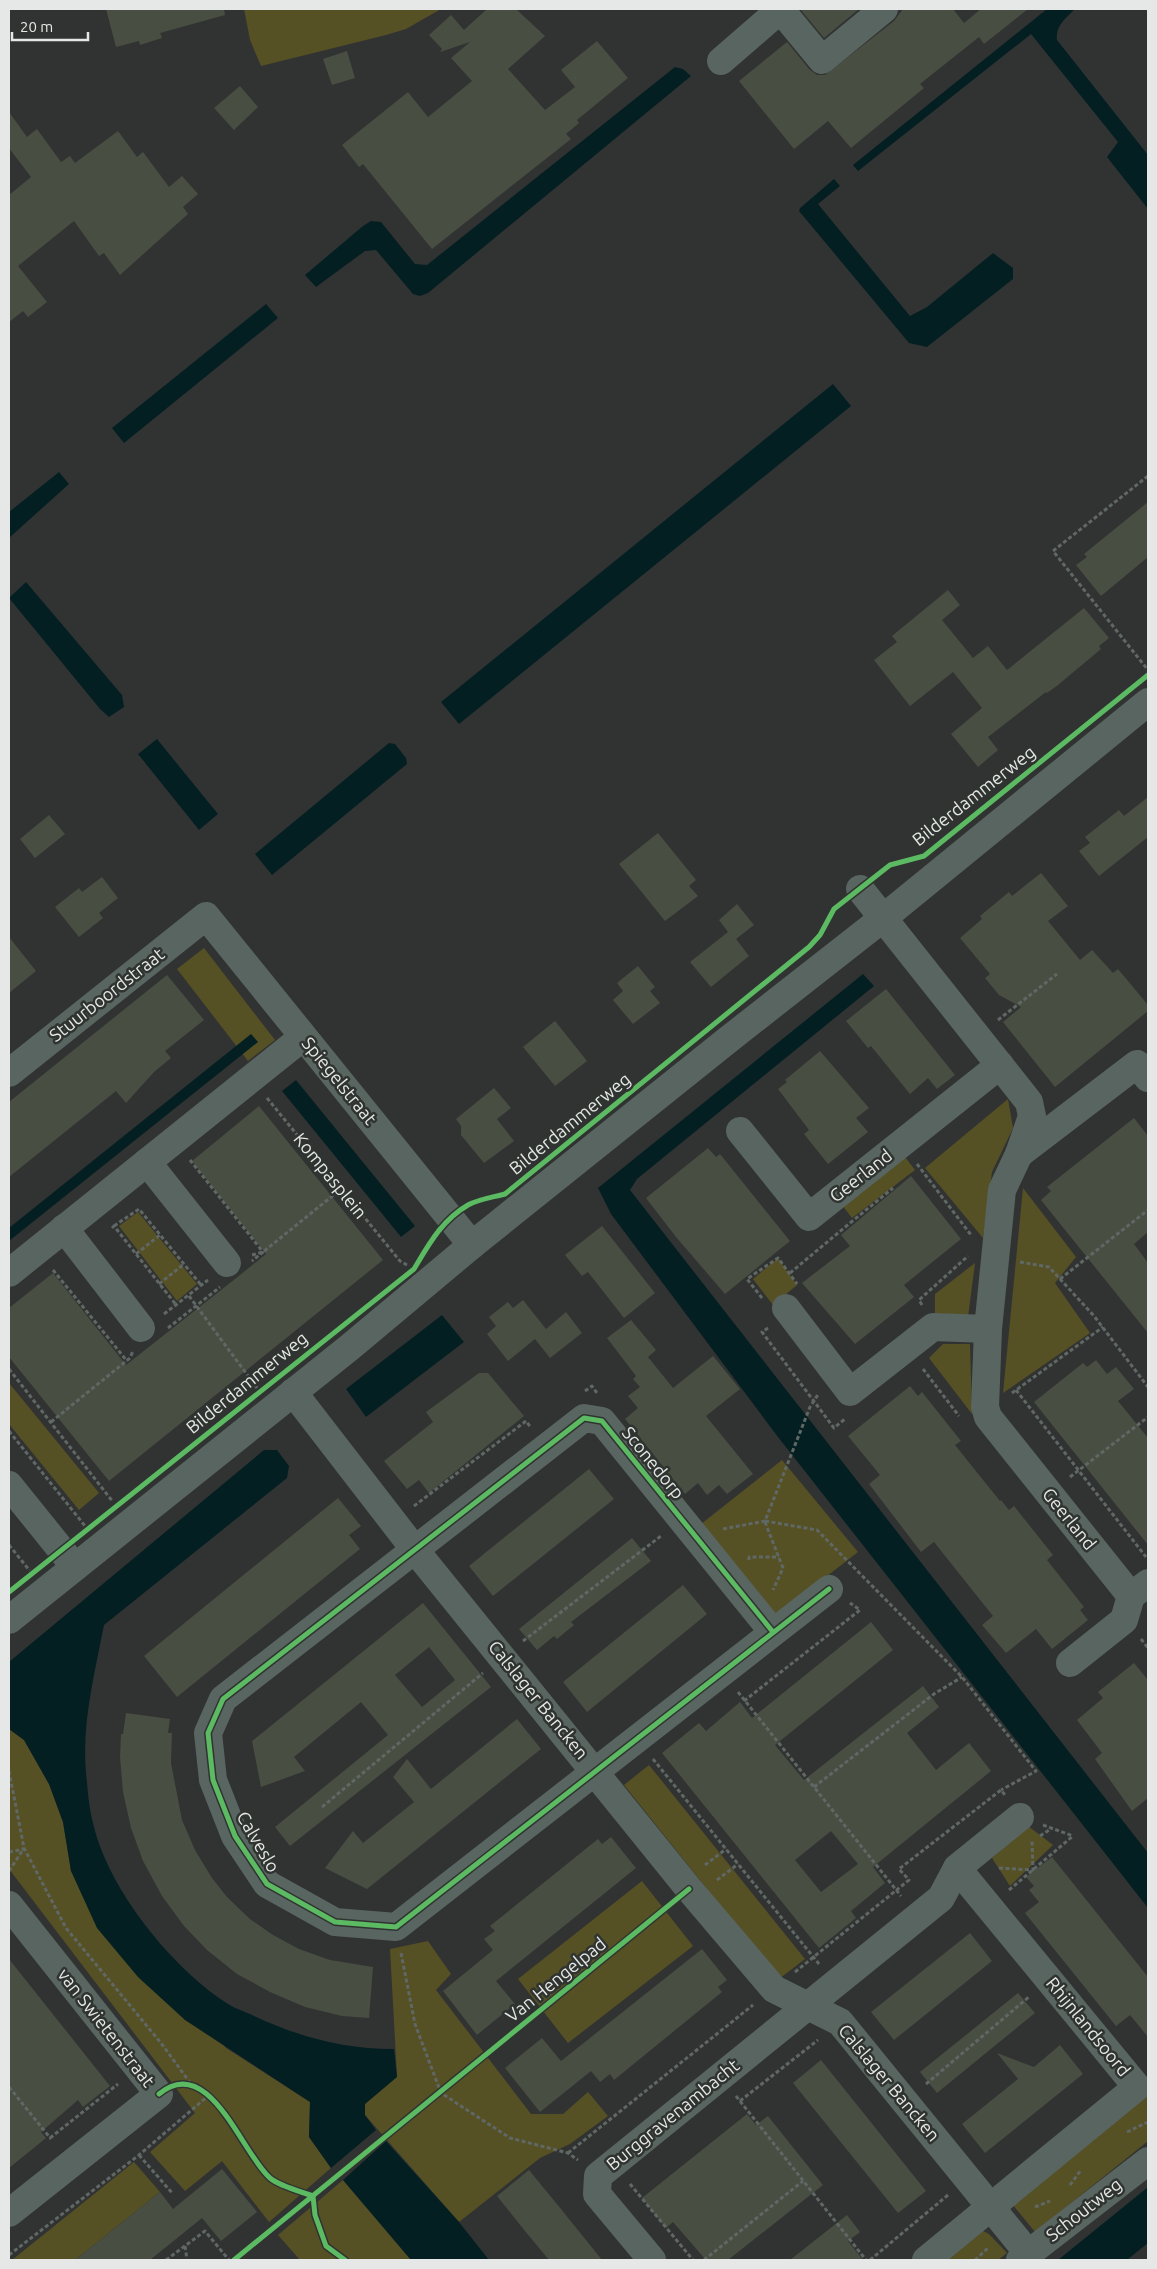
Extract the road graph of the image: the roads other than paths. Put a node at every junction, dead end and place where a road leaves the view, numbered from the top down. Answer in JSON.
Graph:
{"nodes":[{"id":1,"x":781,"y":9,"type":"edge"},
{"id":2,"x":884,"y":9,"type":"edge"},
{"id":3,"x":721,"y":61,"type":"dead end"},
{"id":4,"x":1148,"y":702,"type":"edge"},
{"id":5,"x":860,"y":888,"type":"dead end"},
{"id":6,"x":206,"y":916,"type":"joint"},
{"id":7,"x":882,"y":919,"type":"junction"},
{"id":8,"x":303,"y":1037,"type":"junction"},
{"id":9,"x":1000,"y":1065,"type":"junction"},
{"id":10,"x":9,"y":1073,"type":"edge"},
{"id":11,"x":1148,"y":1078,"type":"edge"},
{"id":12,"x":740,"y":1131,"type":"dead end"},
{"id":13,"x":1019,"y":1154,"type":"junction"},
{"id":14,"x":147,"y":1162,"type":"junction"},
{"id":15,"x":64,"y":1228,"type":"junction"},
{"id":16,"x":472,"y":1245,"type":"junction"},
{"id":17,"x":234,"y":1270,"type":"road end"},
{"id":18,"x":9,"y":1273,"type":"edge"},
{"id":19,"x":787,"y":1311,"type":"road end"},
{"id":20,"x":988,"y":1329,"type":"junction"},
{"id":21,"x":148,"y":1337,"type":"road end"},
{"id":22,"x":286,"y":1383,"type":"junction"},
{"id":23,"x":9,"y":1485,"type":"edge"},
{"id":24,"x":415,"y":1550,"type":"junction"},
{"id":25,"x":68,"y":1559,"type":"junction"},
{"id":26,"x":829,"y":1589,"type":"road end"},
{"id":27,"x":1140,"y":1590,"type":"edge"},
{"id":28,"x":9,"y":1620,"type":"edge"},
{"id":29,"x":767,"y":1625,"type":"junction"},
{"id":30,"x":1070,"y":1664,"type":"dead end"},
{"id":31,"x":596,"y":1771,"type":"junction"},
{"id":32,"x":1020,"y":1817,"type":"road end"},
{"id":33,"x":964,"y":1875,"type":"junction"},
{"id":34,"x":9,"y":1905,"type":"edge"},
{"id":35,"x":806,"y":2006,"type":"junction"},
{"id":36,"x":1148,"y":2160,"type":"edge"},
{"id":37,"x":991,"y":2208,"type":"junction"},
{"id":38,"x":9,"y":2213,"type":"edge"},
{"id":39,"x":1024,"y":2257,"type":"edge"},
{"id":40,"x":652,"y":2260,"type":"edge"},
{"id":41,"x":926,"y":2260,"type":"edge"}],
"edges":[{"from":1,"to":2,"type":"street"},
{"from":1,"to":3,"type":"street"},
{"from":4,"to":7,"type":"street","name":"Bilderdammerweg"},
{"from":5,"to":7,"type":"street","name":"Geerland"},
{"from":6,"to":8,"type":"street","name":"Spiegelstraat"},
{"from":6,"to":10,"type":"street","name":"Stuurboordstraat"},
{"from":7,"to":9,"type":"street","name":"Geerland"},
{"from":7,"to":16,"type":"street","name":"Bilderdammerweg"},
{"from":8,"to":14,"type":"street"},
{"from":8,"to":16,"type":"street","name":"Spiegelstraat"},
{"from":9,"to":12,"type":"street","name":"Geerland"},
{"from":9,"to":13,"type":"street","name":"Geerland"},
{"from":11,"to":13,"type":"street","name":"Geerland"},
{"from":13,"to":20,"type":"street","name":"Geerland"},
{"from":14,"to":15,"type":"street"},
{"from":14,"to":17,"type":"street"},
{"from":15,"to":18,"type":"street"},
{"from":15,"to":21,"type":"street"},
{"from":16,"to":22,"type":"street","name":"Bilderdammerweg"},
{"from":19,"to":20,"type":"street"},
{"from":20,"to":27,"type":"street","name":"Geerland"},
{"from":22,"to":24,"type":"street","name":"Calslager Bancken"},
{"from":22,"to":25,"type":"street","name":"Bilderdammerweg"},
{"from":23,"to":25,"type":"street"},
{"from":24,"to":29,"type":"street","name":"Sconedorp"},
{"from":24,"to":31,"type":"street","name":"Calslager Bancken"},
{"from":24,"to":31,"type":"street","name":"Calveslo"},
{"from":25,"to":28,"type":"street","name":"Bilderdammerweg"},
{"from":26,"to":29,"type":"street"},
{"from":27,"to":30,"type":"street","name":"Geerland"},
{"from":29,"to":31,"type":"street"},
{"from":31,"to":35,"type":"street","name":"Calslager Bancken"},
{"from":32,"to":33,"type":"street"},
{"from":33,"to":35,"type":"street"},
{"from":33,"to":37,"type":"street","name":"Rhijnlandsoord"},
{"from":34,"to":38,"type":"street","name":"van Swietenstraat"},
{"from":35,"to":37,"type":"street","name":"Calslager Bancken"},
{"from":35,"to":40,"type":"street","name":"Burggravenambacht"},
{"from":36,"to":39,"type":"street","name":"Schoutweg"},
{"from":37,"to":39,"type":"street","name":"Calslager Bancken"},
{"from":37,"to":41,"type":"street"}]}
